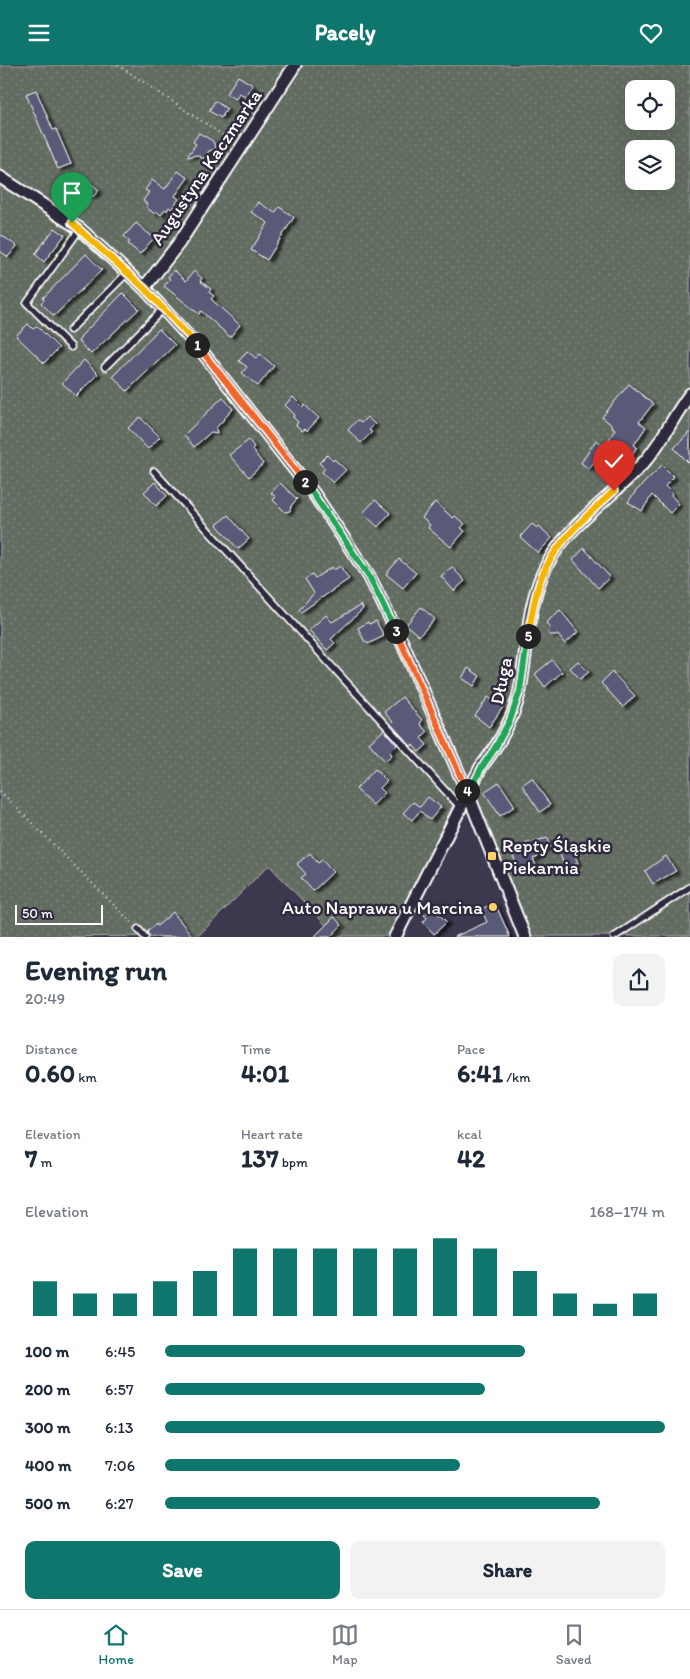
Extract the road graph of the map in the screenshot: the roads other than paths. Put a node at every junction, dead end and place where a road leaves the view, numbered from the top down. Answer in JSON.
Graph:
{"nodes":[{"id":1,"x":295,"y":65,"type":"edge"},
{"id":2,"x":0,"y":177,"type":"edge"},
{"id":3,"x":80,"y":229,"type":"junction"},
{"id":4,"x":128,"y":272,"type":"junction"},
{"id":5,"x":144,"y":288,"type":"junction"},
{"id":6,"x":164,"y":308,"type":"junction"},
{"id":7,"x":70,"y":330,"type":"dead end"},
{"id":8,"x":71,"y":347,"type":"dead end"},
{"id":9,"x":105,"y":367,"type":"dead end"},
{"id":10,"x":690,"y":394,"type":"edge"},
{"id":11,"x":154,"y":471,"type":"dead end"},
{"id":12,"x":468,"y":794,"type":"junction"},
{"id":13,"x":461,"y":808,"type":"junction"},
{"id":14,"x":690,"y":887,"type":"edge"},
{"id":15,"x":138,"y":929,"type":"road end"},
{"id":16,"x":146,"y":937,"type":"edge"},
{"id":17,"x":395,"y":937,"type":"edge"},
{"id":18,"x":525,"y":937,"type":"edge"},
{"id":19,"x":614,"y":937,"type":"edge"}],
"edges":[{"from":1,"to":5,"type":"street","name":"Augustyna Kaczmarka"},
{"from":2,"to":3,"type":"street"},
{"from":3,"to":4,"type":"street"},
{"from":3,"to":8,"type":"lane"},
{"from":4,"to":5,"type":"street"},
{"from":4,"to":7,"type":"lane"},
{"from":5,"to":6,"type":"street"},
{"from":6,"to":9,"type":"lane"},
{"from":6,"to":12,"type":"street"},
{"from":10,"to":12,"type":"street","name":"Długa"},
{"from":11,"to":13,"type":"lane"},
{"from":12,"to":13,"type":"street","name":"Długa"},
{"from":12,"to":18,"type":"street"},
{"from":13,"to":17,"type":"street","name":"Długa"},
{"from":14,"to":19,"type":"lane"},
{"from":15,"to":16,"type":"lane"}]}
